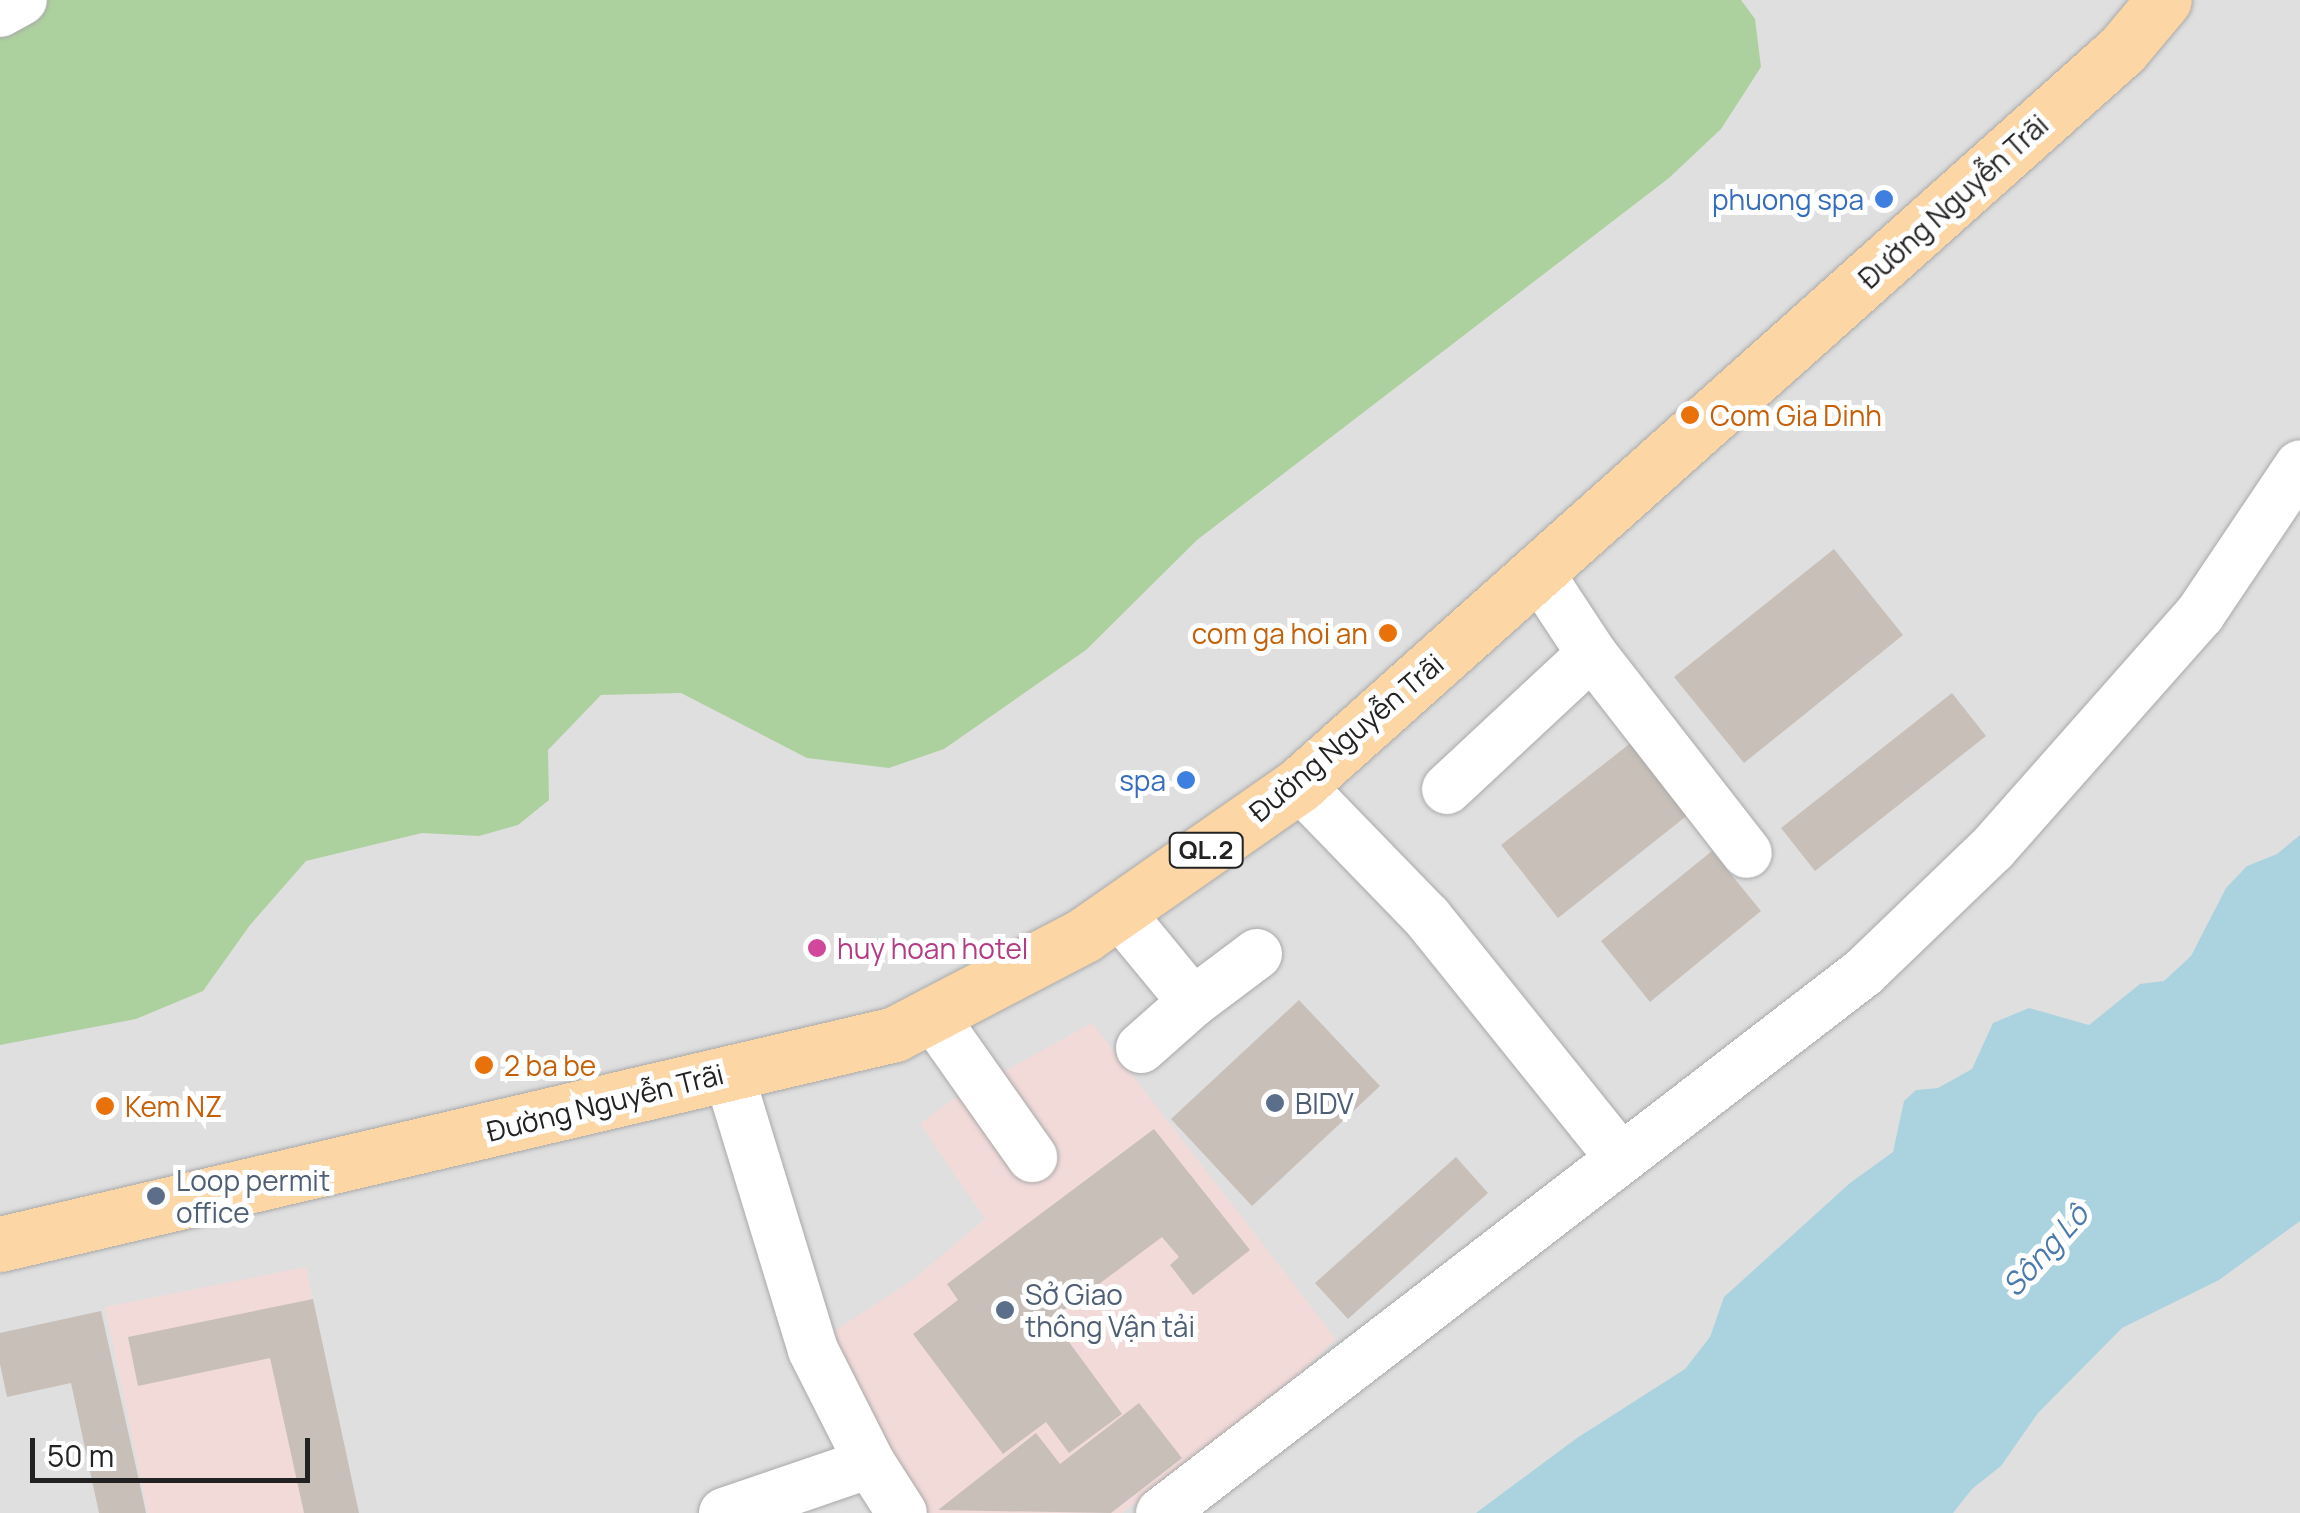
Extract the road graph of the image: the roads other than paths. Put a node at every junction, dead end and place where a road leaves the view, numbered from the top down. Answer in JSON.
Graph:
{"nodes":[{"id":1,"x":22,"y":0,"type":"edge"},
{"id":2,"x":2164,"y":0,"type":"edge"},
{"id":3,"x":0,"y":12,"type":"edge"},
{"id":4,"x":2300,"y":465,"type":"edge"},
{"id":5,"x":1538,"y":572,"type":"junction"},
{"id":6,"x":1592,"y":654,"type":"junction"},
{"id":7,"x":1299,"y":785,"type":"junction"},
{"id":8,"x":1447,"y":789,"type":"dead end"},
{"id":9,"x":1747,"y":852,"type":"dead end"},
{"id":10,"x":1118,"y":911,"type":"junction"},
{"id":11,"x":1256,"y":954,"type":"dead end"},
{"id":12,"x":1194,"y":1002,"type":"junction"},
{"id":13,"x":932,"y":1015,"type":"junction"},
{"id":14,"x":1141,"y":1048,"type":"dead end"},
{"id":15,"x":728,"y":1072,"type":"junction"},
{"id":16,"x":1032,"y":1156,"type":"dead end"},
{"id":17,"x":1621,"y":1158,"type":"junction"},
{"id":18,"x":0,"y":1244,"type":"edge"},
{"id":19,"x":870,"y":1464,"type":"junction"},
{"id":20,"x":724,"y":1513,"type":"edge"},
{"id":21,"x":902,"y":1513,"type":"edge"},
{"id":22,"x":1161,"y":1513,"type":"edge"}],
"edges":[{"from":1,"to":3,"type":"street"},
{"from":2,"to":5,"type":"main road","name":"Đường Nguyễn Trãi","number":"QL.2"},
{"from":4,"to":17,"type":"street"},
{"from":5,"to":6,"type":"street"},
{"from":5,"to":7,"type":"main road","name":"Đường Nguyễn Trãi","number":"QL.2"},
{"from":6,"to":8,"type":"street"},
{"from":6,"to":9,"type":"street"},
{"from":7,"to":10,"type":"main road","name":"Đường Nguyễn Trãi","number":"QL.2"},
{"from":7,"to":17,"type":"street"},
{"from":10,"to":12,"type":"street"},
{"from":10,"to":13,"type":"main road","name":"Đường Nguyễn Trãi","number":"QL.2"},
{"from":11,"to":12,"type":"street"},
{"from":12,"to":14,"type":"street"},
{"from":13,"to":15,"type":"main road","name":"Đường Nguyễn Trãi","number":"QL.2"},
{"from":13,"to":16,"type":"street"},
{"from":15,"to":18,"type":"main road","name":"Đường Nguyễn Trãi","number":"QL.2"},
{"from":15,"to":19,"type":"street"},
{"from":17,"to":22,"type":"street"},
{"from":19,"to":20,"type":"street"},
{"from":19,"to":21,"type":"street"}]}
